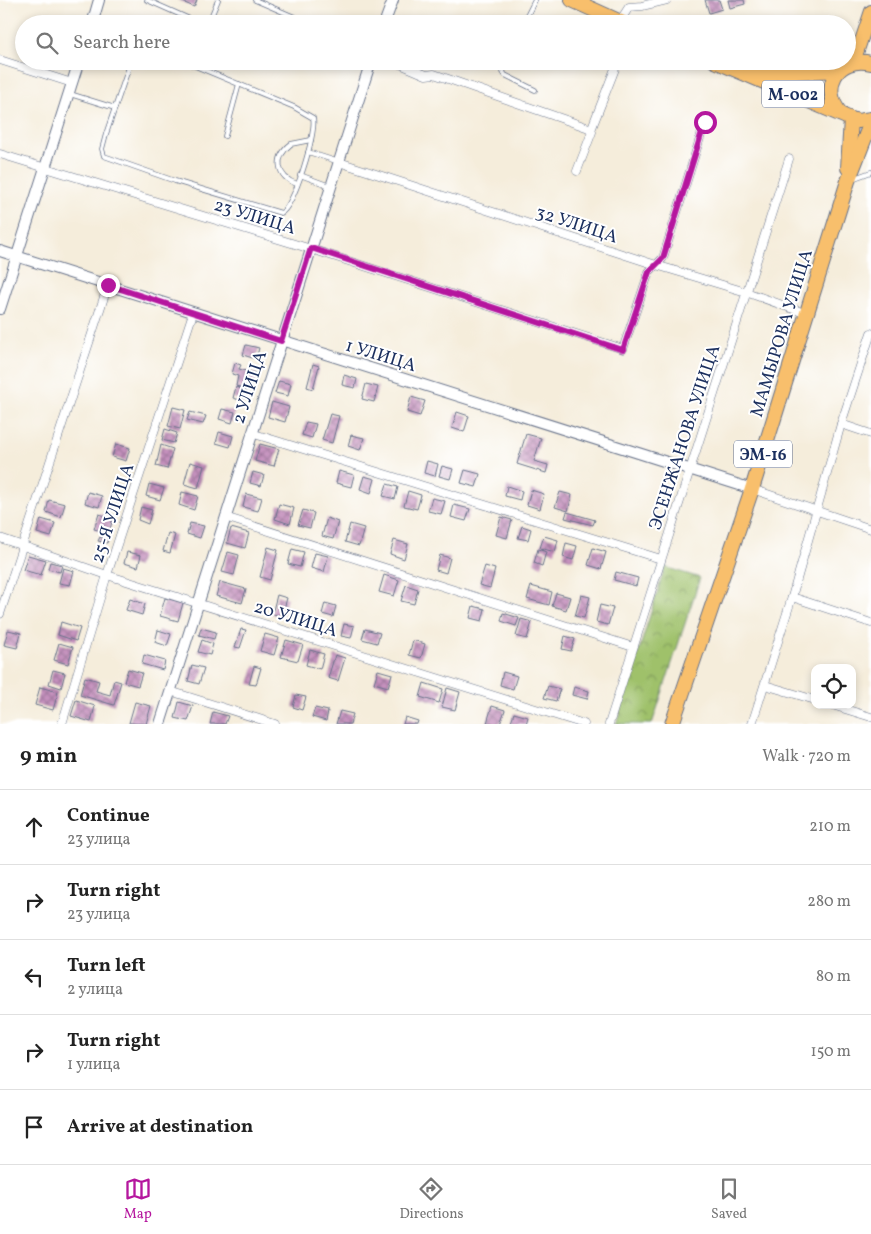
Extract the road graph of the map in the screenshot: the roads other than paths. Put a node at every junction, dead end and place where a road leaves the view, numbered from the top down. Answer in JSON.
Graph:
{"nodes":[{"id":1,"x":100,"y":0,"type":"edge"},
{"id":2,"x":147,"y":0,"type":"edge"},
{"id":3,"x":218,"y":0,"type":"edge"},
{"id":4,"x":255,"y":0,"type":"edge"},
{"id":5,"x":393,"y":0,"type":"edge"},
{"id":6,"x":535,"y":0,"type":"edge"},
{"id":7,"x":572,"y":0,"type":"edge"},
{"id":8,"x":667,"y":0,"type":"edge"},
{"id":9,"x":871,"y":11,"type":"edge"},
{"id":10,"x":95,"y":15,"type":"edge"},
{"id":11,"x":181,"y":15,"type":"edge"},
{"id":12,"x":212,"y":15,"type":"edge"},
{"id":13,"x":290,"y":15,"type":"edge"},
{"id":14,"x":387,"y":15,"type":"edge"},
{"id":15,"x":528,"y":15,"type":"edge"},
{"id":16,"x":606,"y":15,"type":"edge"},
{"id":17,"x":625,"y":15,"type":"edge"},
{"id":18,"x":856,"y":56,"type":"edge"},
{"id":19,"x":0,"y":60,"type":"edge"},
{"id":20,"x":856,"y":62,"type":"edge"},
{"id":21,"x":871,"y":63,"type":"edge"},
{"id":22,"x":15,"y":65,"type":"edge"},
{"id":23,"x":31,"y":70,"type":"edge"},
{"id":24,"x":77,"y":70,"type":"edge"},
{"id":25,"x":128,"y":70,"type":"edge"},
{"id":26,"x":205,"y":70,"type":"edge"},
{"id":27,"x":368,"y":70,"type":"edge"},
{"id":28,"x":415,"y":70,"type":"edge"},
{"id":29,"x":504,"y":70,"type":"edge"},
{"id":30,"x":614,"y":70,"type":"edge"},
{"id":31,"x":735,"y":70,"type":"edge"},
{"id":32,"x":839,"y":70,"type":"joint"},
{"id":33,"x":744,"y":74,"type":"junction"},
{"id":34,"x":72,"y":83,"type":"junction"},
{"id":35,"x":239,"y":84,"type":"junction"},
{"id":36,"x":535,"y":90,"type":"dead end"},
{"id":37,"x":69,"y":94,"type":"junction"},
{"id":38,"x":115,"y":108,"type":"junction"},
{"id":39,"x":846,"y":117,"type":"junction"},
{"id":40,"x":871,"y":120,"type":"edge"},
{"id":41,"x":705,"y":122,"type":"dead end"},
{"id":42,"x":591,"y":130,"type":"junction"},
{"id":43,"x":225,"y":136,"type":"dead end"},
{"id":44,"x":311,"y":140,"type":"junction"},
{"id":45,"x":308,"y":152,"type":"junction"},
{"id":46,"x":0,"y":154,"type":"edge"},
{"id":47,"x":789,"y":159,"type":"dead end"},
{"id":48,"x":339,"y":162,"type":"junction"},
{"id":49,"x":45,"y":168,"type":"junction"},
{"id":50,"x":577,"y":171,"type":"dead end"},
{"id":51,"x":871,"y":172,"type":"edge"},
{"id":52,"x":300,"y":175,"type":"junction"},
{"id":53,"x":848,"y":181,"type":"junction"},
{"id":54,"x":297,"y":184,"type":"junction"},
{"id":55,"x":330,"y":186,"type":"junction"},
{"id":56,"x":311,"y":248,"type":"junction"},
{"id":57,"x":0,"y":251,"type":"edge"},
{"id":58,"x":17,"y":256,"type":"junction"},
{"id":59,"x":656,"y":265,"type":"junction"},
{"id":60,"x":108,"y":285,"type":"junction"},
{"id":61,"x":746,"y":292,"type":"junction"},
{"id":62,"x":0,"y":309,"type":"edge"},
{"id":63,"x":193,"y":312,"type":"junction"},
{"id":64,"x":807,"y":314,"type":"junction"},
{"id":65,"x":870,"y":337,"type":"edge"},
{"id":66,"x":281,"y":341,"type":"junction"},
{"id":67,"x":841,"y":424,"type":"junction"},
{"id":68,"x":251,"y":433,"type":"junction"},
{"id":69,"x":871,"y":434,"type":"edge"},
{"id":70,"x":690,"y":469,"type":"junction"},
{"id":71,"x":752,"y":489,"type":"junction"},
{"id":72,"x":817,"y":511,"type":"junction"},
{"id":73,"x":225,"y":518,"type":"junction"},
{"id":74,"x":871,"y":529,"type":"edge"},
{"id":75,"x":0,"y":538,"type":"edge"},
{"id":76,"x":22,"y":546,"type":"junction"},
{"id":77,"x":661,"y":559,"type":"junction"},
{"id":78,"x":108,"y":575,"type":"junction"},
{"id":79,"x":792,"y":597,"type":"junction"},
{"id":80,"x":197,"y":603,"type":"junction"},
{"id":81,"x":0,"y":614,"type":"edge"},
{"id":82,"x":871,"y":624,"type":"edge"},
{"id":83,"x":633,"y":647,"type":"junction"},
{"id":84,"x":765,"y":685,"type":"junction"},
{"id":85,"x":170,"y":692,"type":"junction"},
{"id":86,"x":811,"y":699,"type":"edge"},
{"id":87,"x":845,"y":709,"type":"edge"},
{"id":88,"x":871,"y":717,"type":"edge"},
{"id":89,"x":62,"y":724,"type":"edge"},
{"id":90,"x":160,"y":724,"type":"edge"},
{"id":91,"x":275,"y":724,"type":"edge"},
{"id":92,"x":584,"y":724,"type":"edge"},
{"id":93,"x":609,"y":724,"type":"edge"},
{"id":94,"x":672,"y":724,"type":"edge"},
{"id":95,"x":752,"y":724,"type":"edge"}],
"edges":[{"from":1,"to":10,"type":"street"},
{"from":2,"to":11,"type":"lane"},
{"from":3,"to":12,"type":"lane"},
{"from":4,"to":13,"type":"lane"},
{"from":5,"to":14,"type":"street"},
{"from":6,"to":15,"type":"lane"},
{"from":7,"to":16,"type":"highway"},
{"from":8,"to":17,"type":"street"},
{"from":9,"to":18,"type":"main road"},
{"from":19,"to":22,"type":"street"},
{"from":20,"to":21,"type":"highway"},
{"from":23,"to":34,"type":"street"},
{"from":24,"to":34,"type":"street"},
{"from":25,"to":38,"type":"lane"},
{"from":26,"to":35,"type":"lane"},
{"from":27,"to":48,"type":"street","name":"2 УЛИЦА"},
{"from":28,"to":42,"type":"street"},
{"from":29,"to":36,"type":"lane"},
{"from":30,"to":42,"type":"street"},
{"from":31,"to":33,"type":"highway","number":"M-002"},
{"from":32,"to":33,"type":"highway","number":"M-002"},
{"from":32,"to":39,"type":"highway","number":"ЭМ-16"},
{"from":33,"to":39,"type":"highway","number":"M-002"},
{"from":34,"to":37,"type":"street"},
{"from":35,"to":43,"type":"lane"},
{"from":35,"to":44,"type":"lane"},
{"from":37,"to":38,"type":"lane"},
{"from":37,"to":49,"type":"street"},
{"from":38,"to":54,"type":"lane"},
{"from":39,"to":40,"type":"highway","number":"ЭМ-16"},
{"from":39,"to":53,"type":"highway","number":"ЭМ-16"},
{"from":40,"to":53,"type":"highway","number":"ЭМ-16"},
{"from":41,"to":59,"type":"street","name":"23 УЛИЦА"},
{"from":42,"to":50,"type":"street"},
{"from":44,"to":45,"type":"lane"},
{"from":44,"to":54,"type":"lane"},
{"from":45,"to":48,"type":"lane"},
{"from":45,"to":52,"type":"lane"},
{"from":46,"to":49,"type":"street","name":"23 УЛИЦА"},
{"from":47,"to":61,"type":"street","name":"ЭСЕНЖАНОВА УЛИЦА"},
{"from":48,"to":55,"type":"street","name":"2 УЛИЦА"},
{"from":48,"to":59,"type":"street","name":"32 УЛИЦА"},
{"from":49,"to":56,"type":"street","name":"23 УЛИЦА"},
{"from":49,"to":58,"type":"street"},
{"from":51,"to":53,"type":"lane"},
{"from":52,"to":54,"type":"lane"},
{"from":52,"to":55,"type":"lane"},
{"from":53,"to":64,"type":"highway","name":"МАМЫРОВА УЛИЦА","number":"ЭМ-16"},
{"from":55,"to":56,"type":"street","name":"2 УЛИЦА"},
{"from":56,"to":59,"type":"street","name":"23 УЛИЦА"},
{"from":56,"to":66,"type":"street","name":"2 УЛИЦА"},
{"from":57,"to":58,"type":"street","name":"1 УЛИЦА"},
{"from":58,"to":60,"type":"street","name":"1 УЛИЦА"},
{"from":58,"to":62,"type":"street"},
{"from":59,"to":61,"type":"street","name":"32 УЛИЦА"},
{"from":60,"to":63,"type":"street","name":"1 УЛИЦА"},
{"from":60,"to":76,"type":"street"},
{"from":61,"to":64,"type":"street","name":"32 УЛИЦА"},
{"from":61,"to":70,"type":"street","name":"ЭСЕНЖАНОВА УЛИЦА"},
{"from":63,"to":66,"type":"street","name":"1 УЛИЦА"},
{"from":63,"to":78,"type":"street","name":"25-Я УЛИЦА"},
{"from":64,"to":71,"type":"highway","name":"МАМЫРОВА УЛИЦА","number":"ЭМ-16"},
{"from":65,"to":67,"type":"street"},
{"from":66,"to":68,"type":"street","name":"2 УЛИЦА"},
{"from":66,"to":70,"type":"street","name":"1 УЛИЦА"},
{"from":67,"to":69,"type":"street"},
{"from":67,"to":72,"type":"street"},
{"from":68,"to":73,"type":"street","name":"2 УЛИЦА"},
{"from":68,"to":77,"type":"street"},
{"from":70,"to":71,"type":"street","name":"1 УЛИЦА"},
{"from":70,"to":77,"type":"street","name":"ЭСЕНЖАНОВА УЛИЦА"},
{"from":71,"to":72,"type":"street"},
{"from":71,"to":94,"type":"highway","name":"МАМЫРОВА УЛИЦА","number":"ЭМ-16"},
{"from":72,"to":74,"type":"street"},
{"from":72,"to":79,"type":"street"},
{"from":73,"to":80,"type":"street","name":"2 УЛИЦА"},
{"from":73,"to":83,"type":"street"},
{"from":75,"to":76,"type":"street","name":"20 УЛИЦА"},
{"from":76,"to":78,"type":"street","name":"20 УЛИЦА"},
{"from":76,"to":81,"type":"street"},
{"from":77,"to":83,"type":"street","name":"ЭСЕНЖАНОВА УЛИЦА"},
{"from":78,"to":80,"type":"street","name":"20 УЛИЦА"},
{"from":78,"to":89,"type":"street","name":"25-Я УЛИЦА"},
{"from":79,"to":82,"type":"street"},
{"from":79,"to":84,"type":"street"},
{"from":80,"to":85,"type":"street","name":"2 УЛИЦА"},
{"from":80,"to":92,"type":"street","name":"20 УЛИЦА"},
{"from":83,"to":93,"type":"street","name":"ЭСЕНЖАНОВА УЛИЦА"},
{"from":84,"to":86,"type":"street"},
{"from":84,"to":95,"type":"street"},
{"from":85,"to":90,"type":"street","name":"2 УЛИЦА"},
{"from":85,"to":91,"type":"street"},
{"from":87,"to":88,"type":"street"}]}
